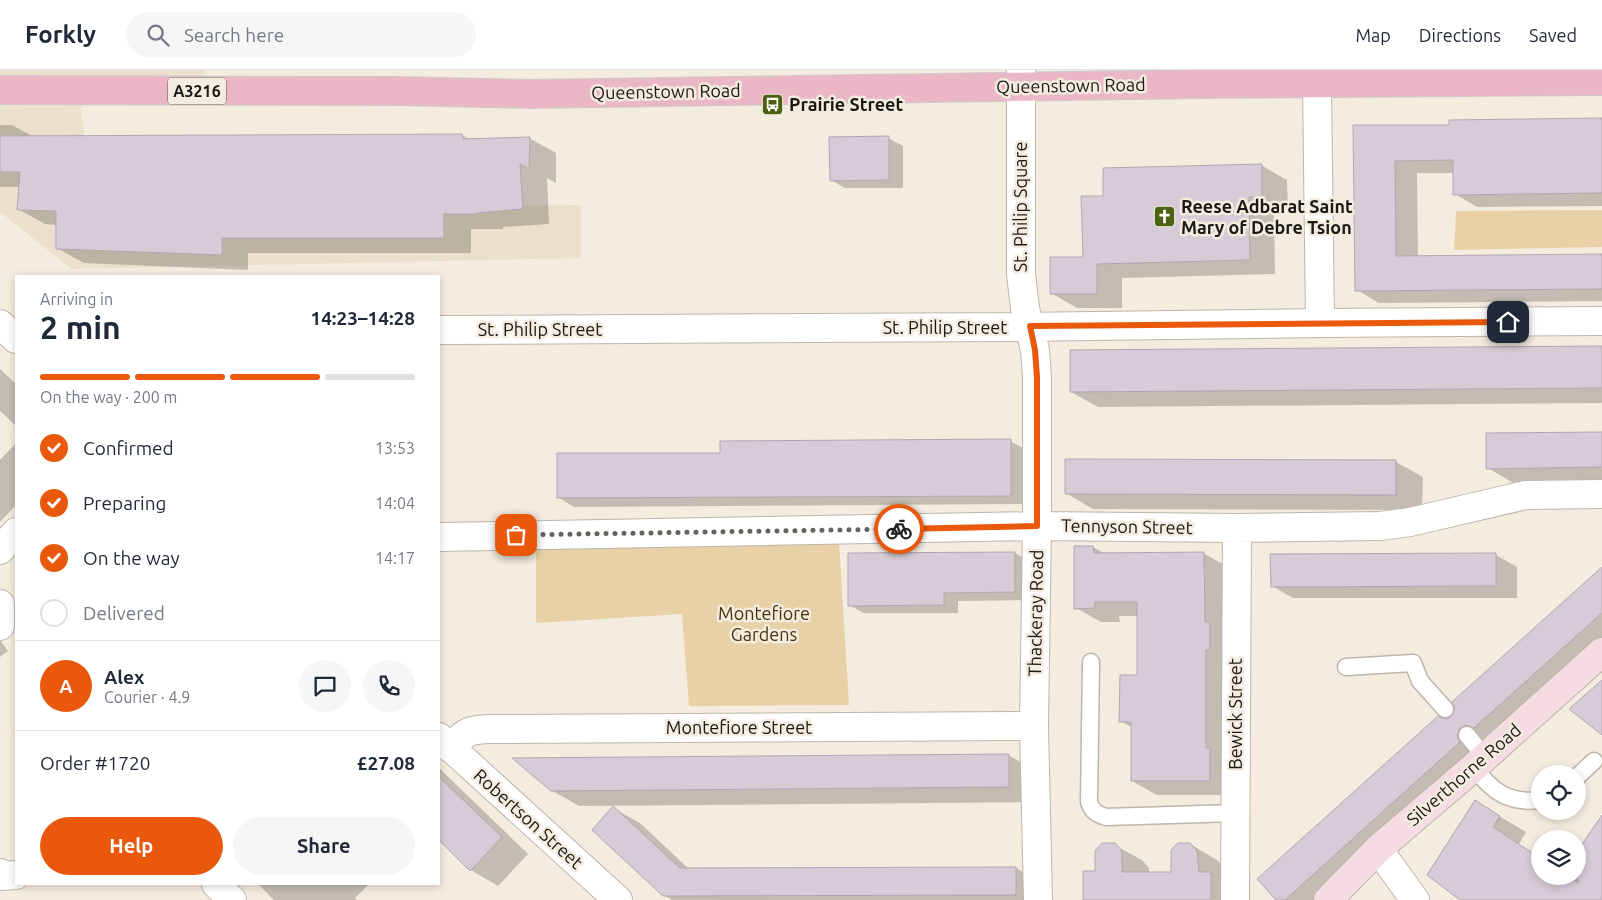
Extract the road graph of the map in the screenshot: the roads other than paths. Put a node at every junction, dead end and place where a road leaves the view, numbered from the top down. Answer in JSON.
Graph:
{"nodes":[{"id":1,"x":1021,"y":78,"type":"edge"},
{"id":2,"x":1602,"y":81,"type":"edge"},
{"id":3,"x":1317,"y":83,"type":"junction"},
{"id":4,"x":0,"y":90,"type":"edge"},
{"id":5,"x":1602,"y":321,"type":"edge"},
{"id":6,"x":1320,"y":323,"type":"junction"},
{"id":7,"x":0,"y":324,"type":"edge"},
{"id":8,"x":1030,"y":326,"type":"junction"},
{"id":9,"x":440,"y":330,"type":"edge"},
{"id":10,"x":15,"y":338,"type":"edge"},
{"id":11,"x":1602,"y":494,"type":"edge"},
{"id":12,"x":1037,"y":526,"type":"junction"},
{"id":13,"x":1237,"y":528,"type":"junction"},
{"id":14,"x":15,"y":533,"type":"edge"},
{"id":15,"x":440,"y":537,"type":"edge"},
{"id":16,"x":0,"y":550,"type":"edge"},
{"id":17,"x":0,"y":604,"type":"edge"},
{"id":18,"x":0,"y":626,"type":"edge"},
{"id":19,"x":1602,"y":652,"type":"edge"},
{"id":20,"x":1091,"y":662,"type":"dead end"},
{"id":21,"x":1346,"y":667,"type":"dead end"},
{"id":22,"x":1445,"y":709,"type":"dead end"},
{"id":23,"x":1034,"y":726,"type":"junction"},
{"id":24,"x":1467,"y":735,"type":"dead end"},
{"id":25,"x":445,"y":742,"type":"edge"},
{"id":26,"x":1594,"y":761,"type":"dead end"},
{"id":27,"x":1479,"y":762,"type":"junction"},
{"id":28,"x":1586,"y":768,"type":"edge"},
{"id":29,"x":1531,"y":800,"type":"edge"},
{"id":30,"x":1235,"y":813,"type":"junction"},
{"id":31,"x":1378,"y":849,"type":"junction"},
{"id":32,"x":0,"y":873,"type":"edge"},
{"id":33,"x":15,"y":875,"type":"edge"},
{"id":34,"x":217,"y":885,"type":"edge"},
{"id":35,"x":232,"y":900,"type":"edge"},
{"id":36,"x":618,"y":900,"type":"edge"},
{"id":37,"x":1038,"y":900,"type":"edge"},
{"id":38,"x":1235,"y":900,"type":"edge"},
{"id":39,"x":1328,"y":900,"type":"edge"},
{"id":40,"x":1414,"y":900,"type":"edge"}],
"edges":[{"from":1,"to":3,"type":"main road","name":"Queenstown Road","number":"A3216"},
{"from":1,"to":4,"type":"main road","name":"Queenstown Road","number":"A3216"},
{"from":1,"to":8,"type":"street","name":"St. Philip Square"},
{"from":2,"to":3,"type":"main road","name":"Queenstown Road","number":"A3216"},
{"from":3,"to":6,"type":"street"},
{"from":5,"to":6,"type":"street","name":"St. Philip Street"},
{"from":6,"to":8,"type":"street","name":"St. Philip Street"},
{"from":7,"to":10,"type":"street"},
{"from":8,"to":9,"type":"street","name":"St. Philip Street"},
{"from":8,"to":12,"type":"street","name":"Thackeray Road"},
{"from":11,"to":13,"type":"street","name":"Tennyson Street"},
{"from":12,"to":13,"type":"street","name":"Tennyson Street"},
{"from":12,"to":15,"type":"street","name":"Tennyson Street"},
{"from":12,"to":23,"type":"street","name":"Thackeray Road"},
{"from":13,"to":30,"type":"street","name":"Bewick Street"},
{"from":14,"to":16,"type":"street"},
{"from":17,"to":18,"type":"street"},
{"from":19,"to":27,"type":"main road","name":"Silverthorne Road"},
{"from":20,"to":30,"type":"lane"},
{"from":21,"to":22,"type":"lane"},
{"from":23,"to":25,"type":"street","name":"Montefiore Street"},
{"from":23,"to":37,"type":"street","name":"Thackeray Road"},
{"from":24,"to":27,"type":"lane"},
{"from":25,"to":36,"type":"street","name":"Robertson Street"},
{"from":26,"to":28,"type":"lane"},
{"from":27,"to":29,"type":"lane"},
{"from":27,"to":31,"type":"main road","name":"Silverthorne Road"},
{"from":30,"to":38,"type":"street","name":"Bewick Street"},
{"from":31,"to":39,"type":"main road","name":"Silverthorne Road"},
{"from":31,"to":40,"type":"street"},
{"from":32,"to":33,"type":"street"},
{"from":34,"to":35,"type":"street"}]}
